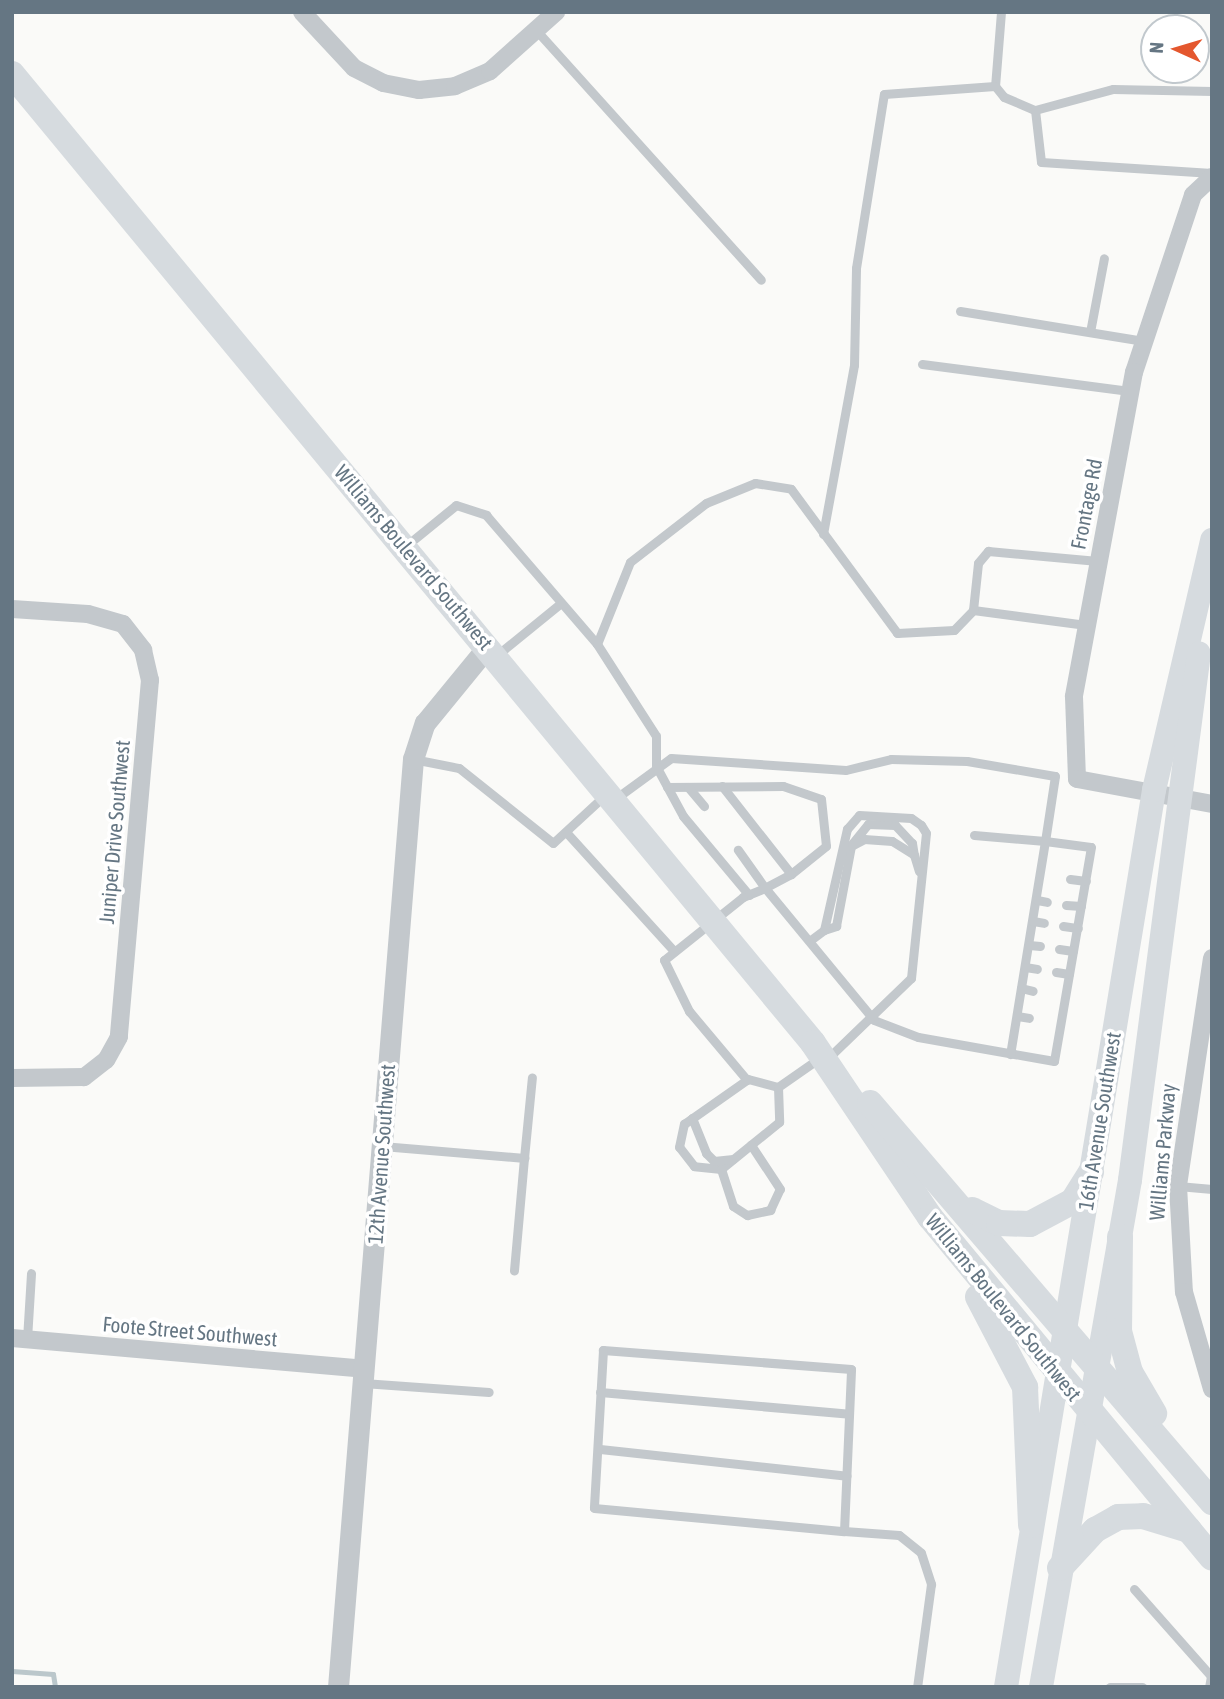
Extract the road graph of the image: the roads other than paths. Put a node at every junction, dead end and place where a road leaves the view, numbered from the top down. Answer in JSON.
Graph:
{"nodes":[{"id":1,"x":302,"y":12,"type":"edge"},
{"id":2,"x":556,"y":12,"type":"edge"},
{"id":3,"x":1001,"y":12,"type":"edge"},
{"id":4,"x":536,"y":30,"type":"junction"},
{"id":5,"x":12,"y":74,"type":"edge"},
{"id":6,"x":995,"y":86,"type":"junction"},
{"id":7,"x":1212,"y":91,"type":"edge"},
{"id":8,"x":1035,"y":110,"type":"junction"},
{"id":9,"x":1212,"y":175,"type":"edge"},
{"id":10,"x":1104,"y":258,"type":"dead end"},
{"id":11,"x":761,"y":280,"type":"dead end"},
{"id":12,"x":960,"y":311,"type":"dead end"},
{"id":13,"x":1090,"y":332,"type":"junction"},
{"id":14,"x":1144,"y":341,"type":"junction"},
{"id":15,"x":922,"y":364,"type":"dead end"},
{"id":16,"x":1130,"y":391,"type":"junction"},
{"id":17,"x":823,"y":534,"type":"junction"},
{"id":18,"x":405,"y":546,"type":"junction"},
{"id":19,"x":1210,"y":549,"type":"edge"},
{"id":20,"x":1098,"y":561,"type":"junction"},
{"id":21,"x":561,"y":603,"type":"junction"},
{"id":22,"x":12,"y":609,"type":"edge"},
{"id":23,"x":973,"y":610,"type":"junction"},
{"id":24,"x":1086,"y":625,"type":"junction"},
{"id":25,"x":597,"y":644,"type":"junction"},
{"id":26,"x":492,"y":651,"type":"junction"},
{"id":27,"x":412,"y":759,"type":"junction"},
{"id":28,"x":656,"y":766,"type":"junction"},
{"id":29,"x":1055,"y":776,"type":"junction"},
{"id":30,"x":1077,"y":779,"type":"junction"},
{"id":31,"x":722,"y":786,"type":"junction"},
{"id":32,"x":688,"y":787,"type":"junction"},
{"id":33,"x":667,"y":788,"type":"junction"},
{"id":34,"x":1154,"y":790,"type":"junction"},
{"id":35,"x":611,"y":796,"type":"junction"},
{"id":36,"x":1185,"y":798,"type":"junction"},
{"id":37,"x":1212,"y":804,"type":"edge"},
{"id":38,"x":704,"y":806,"type":"dead end"},
{"id":39,"x":566,"y":832,"type":"junction"},
{"id":40,"x":974,"y":835,"type":"dead end"},
{"id":41,"x":1045,"y":841,"type":"junction"},
{"id":42,"x":851,"y":846,"type":"junction"},
{"id":43,"x":738,"y":850,"type":"dead end"},
{"id":44,"x":914,"y":855,"type":"junction"},
{"id":45,"x":791,"y":874,"type":"junction"},
{"id":46,"x":921,"y":876,"type":"junction"},
{"id":47,"x":1070,"y":879,"type":"dead end"},
{"id":48,"x":1086,"y":881,"type":"junction"},
{"id":49,"x":765,"y":888,"type":"junction"},
{"id":50,"x":749,"y":895,"type":"junction"},
{"id":51,"x":1037,"y":900,"type":"junction"},
{"id":52,"x":1047,"y":902,"type":"dead end"},
{"id":53,"x":1066,"y":905,"type":"dead end"},
{"id":54,"x":1081,"y":906,"type":"junction"},
{"id":55,"x":712,"y":919,"type":"junction"},
{"id":56,"x":1033,"y":922,"type":"junction"},
{"id":57,"x":1044,"y":923,"type":"dead end"},
{"id":58,"x":1063,"y":926,"type":"dead end"},
{"id":59,"x":1078,"y":928,"type":"junction"},
{"id":60,"x":824,"y":930,"type":"junction"},
{"id":61,"x":812,"y":939,"type":"junction"},
{"id":62,"x":1029,"y":945,"type":"junction"},
{"id":63,"x":1040,"y":946,"type":"dead end"},
{"id":64,"x":1059,"y":949,"type":"dead end"},
{"id":65,"x":674,"y":951,"type":"junction"},
{"id":66,"x":1073,"y":951,"type":"junction"},
{"id":67,"x":1212,"y":958,"type":"edge"},
{"id":68,"x":1025,"y":967,"type":"junction"},
{"id":69,"x":1037,"y":969,"type":"dead end"},
{"id":70,"x":1056,"y":972,"type":"dead end"},
{"id":71,"x":1069,"y":974,"type":"junction"},
{"id":72,"x":1021,"y":988,"type":"junction"},
{"id":73,"x":1033,"y":991,"type":"dead end"},
{"id":74,"x":1053,"y":993,"type":"dead end"},
{"id":75,"x":1065,"y":997,"type":"junction"},
{"id":76,"x":1017,"y":1016,"type":"junction"},
{"id":77,"x":1029,"y":1018,"type":"dead end"},
{"id":78,"x":874,"y":1020,"type":"junction"},
{"id":79,"x":1048,"y":1021,"type":"dead end"},
{"id":80,"x":1061,"y":1023,"type":"junction"},
{"id":81,"x":1204,"y":1048,"type":"edge"},
{"id":82,"x":823,"y":1054,"type":"junction"},
{"id":83,"x":1010,"y":1054,"type":"junction"},
{"id":84,"x":532,"y":1077,"type":"dead end"},
{"id":85,"x":12,"y":1078,"type":"edge"},
{"id":86,"x":747,"y":1080,"type":"junction"},
{"id":87,"x":778,"y":1087,"type":"junction"},
{"id":88,"x":692,"y":1118,"type":"junction"},
{"id":89,"x":751,"y":1145,"type":"junction"},
{"id":90,"x":382,"y":1146,"type":"junction"},
{"id":91,"x":524,"y":1158,"type":"junction"},
{"id":92,"x":735,"y":1158,"type":"junction"},
{"id":93,"x":721,"y":1169,"type":"junction"},
{"id":94,"x":1091,"y":1172,"type":"junction"},
{"id":95,"x":1178,"y":1186,"type":"junction"},
{"id":96,"x":1212,"y":1189,"type":"edge"},
{"id":97,"x":963,"y":1206,"type":"junction"},
{"id":98,"x":930,"y":1217,"type":"junction"},
{"id":99,"x":1120,"y":1237,"type":"junction"},
{"id":100,"x":514,"y":1271,"type":"dead end"},
{"id":101,"x":31,"y":1273,"type":"dead end"},
{"id":102,"x":1065,"y":1326,"type":"junction"},
{"id":103,"x":20,"y":1339,"type":"edge"},
{"id":104,"x":1097,"y":1364,"type":"junction"},
{"id":105,"x":1056,"y":1371,"type":"junction"},
{"id":106,"x":364,"y":1376,"type":"junction"},
{"id":107,"x":1212,"y":1389,"type":"edge"},
{"id":108,"x":489,"y":1392,"type":"dead end"},
{"id":109,"x":600,"y":1392,"type":"junction"},
{"id":110,"x":1088,"y":1408,"type":"junction"},
{"id":111,"x":849,"y":1414,"type":"junction"},
{"id":112,"x":600,"y":1449,"type":"junction"},
{"id":113,"x":846,"y":1476,"type":"junction"},
{"id":114,"x":1192,"y":1478,"type":"junction"},
{"id":115,"x":1212,"y":1502,"type":"edge"},
{"id":116,"x":1031,"y":1525,"type":"junction"},
{"id":117,"x":1189,"y":1530,"type":"junction"},
{"id":118,"x":844,"y":1531,"type":"junction"},
{"id":119,"x":1212,"y":1558,"type":"edge"},
{"id":120,"x":1060,"y":1568,"type":"junction"},
{"id":121,"x":1135,"y":1589,"type":"dead end"},
{"id":122,"x":338,"y":1687,"type":"edge"},
{"id":123,"x":917,"y":1687,"type":"edge"},
{"id":124,"x":1006,"y":1687,"type":"edge"},
{"id":125,"x":1041,"y":1687,"type":"edge"},
{"id":126,"x":1110,"y":1687,"type":"edge"},
{"id":127,"x":1142,"y":1687,"type":"edge"},
{"id":128,"x":1209,"y":1687,"type":"edge"}],
"edges":[{"from":1,"to":4,"type":"street"},
{"from":2,"to":4,"type":"street"},
{"from":3,"to":6,"type":"lane"},
{"from":4,"to":11,"type":"lane"},
{"from":5,"to":18,"type":"main road","name":"Williams Boulevard Southwest"},
{"from":6,"to":8,"type":"lane"},
{"from":6,"to":17,"type":"lane"},
{"from":7,"to":8,"type":"lane"},
{"from":8,"to":9,"type":"lane"},
{"from":9,"to":14,"type":"street","name":"Frontage Rd"},
{"from":10,"to":13,"type":"lane"},
{"from":12,"to":13,"type":"lane"},
{"from":13,"to":14,"type":"lane"},
{"from":14,"to":16,"type":"street","name":"Frontage Rd"},
{"from":15,"to":16,"type":"lane"},
{"from":16,"to":20,"type":"street","name":"Frontage Rd"},
{"from":17,"to":23,"type":"lane"},
{"from":17,"to":25,"type":"lane"},
{"from":18,"to":21,"type":"lane"},
{"from":18,"to":26,"type":"main road","name":"Williams Boulevard Southwest"},
{"from":19,"to":34,"type":"main road","name":"16th Avenue Southwest"},
{"from":19,"to":36,"type":"main road","name":"16th Avenue Southwest"},
{"from":20,"to":23,"type":"lane"},
{"from":20,"to":24,"type":"street","name":"Frontage Rd"},
{"from":21,"to":25,"type":"lane"},
{"from":21,"to":26,"type":"lane"},
{"from":22,"to":85,"type":"street","name":"Juniper Drive Southwest"},
{"from":23,"to":24,"type":"lane"},
{"from":24,"to":30,"type":"street","name":"Frontage Rd"},
{"from":25,"to":28,"type":"lane"},
{"from":26,"to":27,"type":"street","name":"12th Avenue Southwest"},
{"from":26,"to":35,"type":"main road","name":"Williams Boulevard Southwest"},
{"from":27,"to":39,"type":"lane"},
{"from":27,"to":90,"type":"street","name":"12th Avenue Southwest"},
{"from":28,"to":29,"type":"lane"},
{"from":28,"to":33,"type":"lane"},
{"from":28,"to":35,"type":"lane"},
{"from":29,"to":30,"type":"lane"},
{"from":29,"to":41,"type":"lane"},
{"from":30,"to":34,"type":"street"},
{"from":31,"to":32,"type":"lane"},
{"from":31,"to":45,"type":"lane"},
{"from":31,"to":45,"type":"lane"},
{"from":32,"to":33,"type":"lane"},
{"from":32,"to":38,"type":"lane"},
{"from":33,"to":50,"type":"lane"},
{"from":34,"to":36,"type":"street"},
{"from":34,"to":94,"type":"main road","name":"16th Avenue Southwest"},
{"from":35,"to":39,"type":"lane"},
{"from":35,"to":55,"type":"main road","name":"Williams Boulevard Southwest"},
{"from":36,"to":37,"type":"street"},
{"from":36,"to":99,"type":"main road","name":"16th Avenue Southwest"},
{"from":39,"to":65,"type":"lane"},
{"from":40,"to":41,"type":"lane"},
{"from":41,"to":48,"type":"lane"},
{"from":41,"to":51,"type":"lane"},
{"from":42,"to":44,"type":"lane"},
{"from":42,"to":44,"type":"lane"},
{"from":42,"to":60,"type":"lane"},
{"from":43,"to":49,"type":"lane"},
{"from":44,"to":46,"type":"lane"},
{"from":45,"to":49,"type":"lane"},
{"from":46,"to":60,"type":"lane"},
{"from":46,"to":78,"type":"lane"},
{"from":47,"to":48,"type":"lane"},
{"from":48,"to":54,"type":"lane"},
{"from":49,"to":50,"type":"lane"},
{"from":49,"to":61,"type":"lane"},
{"from":50,"to":55,"type":"lane"},
{"from":51,"to":52,"type":"lane"},
{"from":51,"to":56,"type":"lane"},
{"from":53,"to":54,"type":"lane"},
{"from":54,"to":59,"type":"lane"},
{"from":55,"to":65,"type":"lane"},
{"from":55,"to":82,"type":"main road","name":"Williams Boulevard Southwest"},
{"from":56,"to":57,"type":"lane"},
{"from":56,"to":62,"type":"lane"},
{"from":58,"to":59,"type":"lane"},
{"from":59,"to":66,"type":"lane"},
{"from":60,"to":61,"type":"lane"},
{"from":61,"to":78,"type":"lane"},
{"from":62,"to":63,"type":"lane"},
{"from":62,"to":68,"type":"lane"},
{"from":64,"to":66,"type":"lane"},
{"from":65,"to":86,"type":"lane"},
{"from":66,"to":71,"type":"lane"},
{"from":67,"to":81,"type":"street","name":"Williams Parkway"},
{"from":68,"to":69,"type":"lane"},
{"from":68,"to":72,"type":"lane"},
{"from":70,"to":71,"type":"lane"},
{"from":71,"to":75,"type":"lane"},
{"from":72,"to":73,"type":"lane"},
{"from":72,"to":76,"type":"lane"},
{"from":74,"to":75,"type":"lane"},
{"from":75,"to":80,"type":"lane"},
{"from":76,"to":77,"type":"lane"},
{"from":76,"to":83,"type":"lane"},
{"from":78,"to":82,"type":"lane"},
{"from":78,"to":83,"type":"lane"},
{"from":79,"to":80,"type":"lane"},
{"from":80,"to":83,"type":"lane"},
{"from":81,"to":95,"type":"street","name":"Williams Parkway"},
{"from":82,"to":87,"type":"lane"},
{"from":82,"to":97,"type":"main road","name":"Williams Boulevard Southwest"},
{"from":82,"to":98,"type":"main road","name":"Williams Boulevard Southwest"},
{"from":84,"to":91,"type":"lane"},
{"from":86,"to":87,"type":"lane"},
{"from":86,"to":88,"type":"lane"},
{"from":87,"to":89,"type":"lane"},
{"from":88,"to":92,"type":"lane"},
{"from":88,"to":93,"type":"lane"},
{"from":89,"to":92,"type":"lane"},
{"from":89,"to":93,"type":"lane"},
{"from":90,"to":91,"type":"lane"},
{"from":90,"to":106,"type":"street","name":"12th Avenue Southwest"},
{"from":91,"to":100,"type":"lane"},
{"from":92,"to":93,"type":"lane"},
{"from":94,"to":97,"type":"main road"},
{"from":94,"to":102,"type":"main road","name":"16th Avenue Southwest"},
{"from":95,"to":96,"type":"lane"},
{"from":95,"to":107,"type":"street","name":"Williams Parkway"},
{"from":97,"to":102,"type":"main road","name":"Williams Boulevard Southwest"},
{"from":98,"to":105,"type":"main road","name":"Williams Boulevard Southwest"},
{"from":98,"to":116,"type":"main road"},
{"from":99,"to":104,"type":"main road","name":"16th Avenue Southwest"},
{"from":99,"to":114,"type":"main road"},
{"from":101,"to":103,"type":"lane"},
{"from":102,"to":104,"type":"main road","name":"Williams Boulevard Southwest"},
{"from":102,"to":105,"type":"main road","name":"16th Avenue Southwest"},
{"from":103,"to":106,"type":"street","name":"Foote Street Southwest"},
{"from":104,"to":110,"type":"main road","name":"16th Avenue Southwest"},
{"from":104,"to":114,"type":"main road","name":"Williams Boulevard Southwest"},
{"from":105,"to":110,"type":"main road","name":"Williams Boulevard Southwest"},
{"from":105,"to":116,"type":"main road","name":"16th Avenue Southwest"},
{"from":106,"to":108,"type":"lane"},
{"from":106,"to":122,"type":"street","name":"12th Avenue Southwest"},
{"from":109,"to":111,"type":"lane"},
{"from":109,"to":111,"type":"lane"},
{"from":109,"to":112,"type":"lane"},
{"from":110,"to":117,"type":"main road","name":"Williams Boulevard Southwest"},
{"from":110,"to":120,"type":"main road","name":"16th Avenue Southwest"},
{"from":111,"to":113,"type":"lane"},
{"from":112,"to":113,"type":"lane"},
{"from":112,"to":118,"type":"lane"},
{"from":113,"to":118,"type":"lane"},
{"from":114,"to":115,"type":"main road","name":"Williams Boulevard Southwest"},
{"from":116,"to":124,"type":"main road","name":"16th Avenue Southwest"},
{"from":117,"to":119,"type":"main road","name":"Williams Boulevard Southwest"},
{"from":117,"to":120,"type":"main road"},
{"from":118,"to":123,"type":"lane"},
{"from":120,"to":125,"type":"main road","name":"16th Avenue Southwest"},
{"from":121,"to":128,"type":"lane"},
{"from":126,"to":127,"type":"lane"}]}
